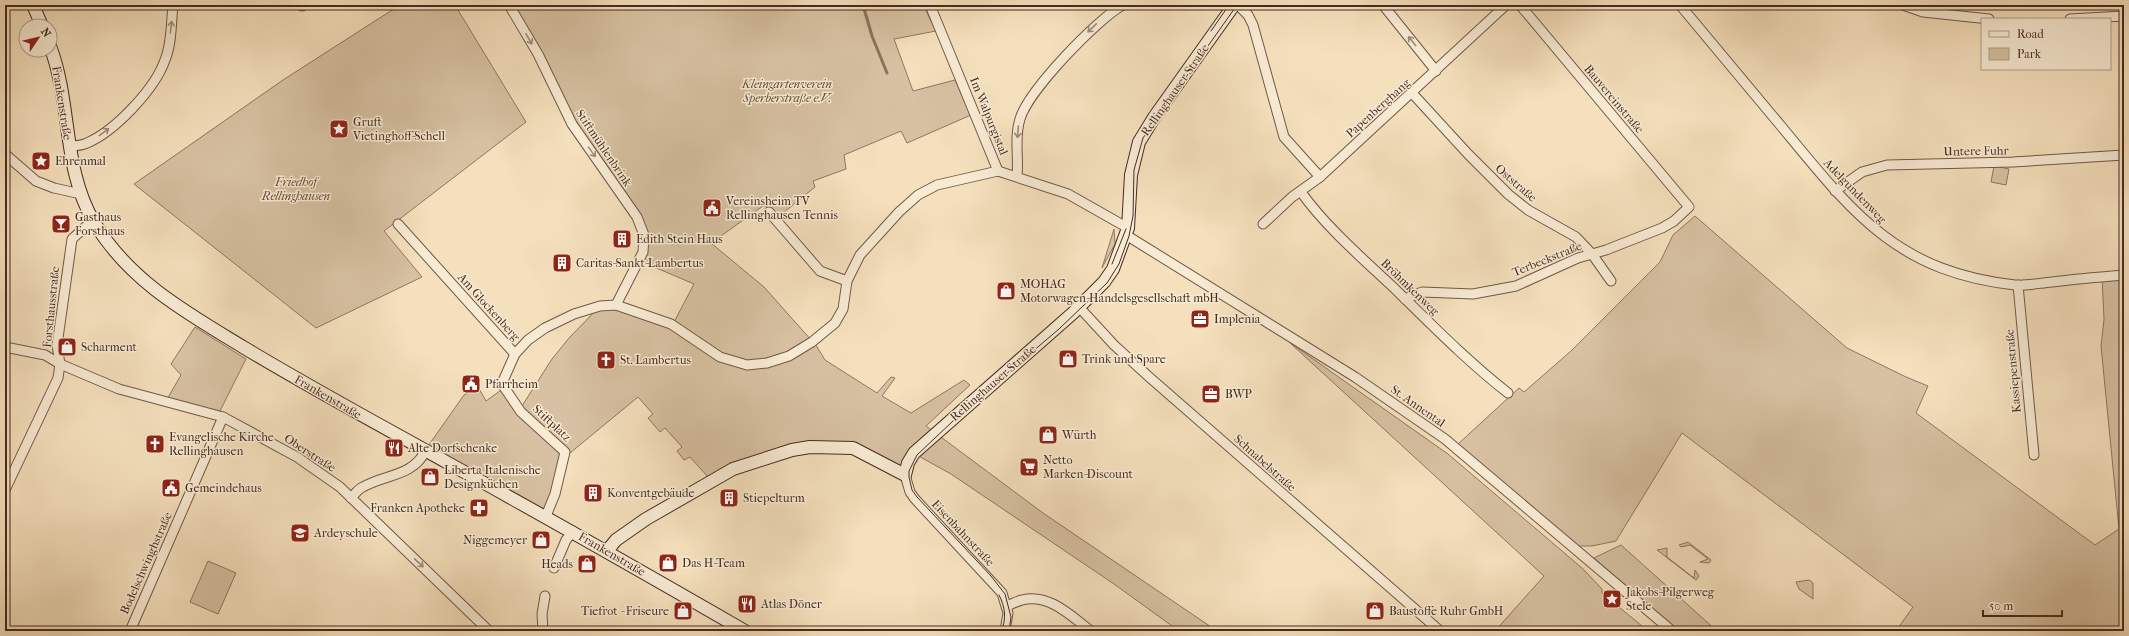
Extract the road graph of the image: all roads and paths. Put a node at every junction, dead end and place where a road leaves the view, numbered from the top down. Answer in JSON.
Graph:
{"nodes":[{"id":1,"x":33,"y":5,"type":"edge"},
{"id":2,"x":173,"y":5,"type":"edge"},
{"id":3,"x":510,"y":5,"type":"edge"},
{"id":4,"x":930,"y":5,"type":"edge"},
{"id":5,"x":1123,"y":5,"type":"edge"},
{"id":6,"x":1234,"y":5,"type":"edge"},
{"id":7,"x":1238,"y":5,"type":"edge"},
{"id":8,"x":1383,"y":5,"type":"edge"},
{"id":9,"x":1506,"y":5,"type":"edge"},
{"id":10,"x":1520,"y":5,"type":"edge"},
{"id":11,"x":1680,"y":5,"type":"edge"},
{"id":12,"x":1903,"y":5,"type":"edge"},
{"id":13,"x":2124,"y":16,"type":"edge"},
{"id":14,"x":39,"y":18,"type":"edge"},
{"id":15,"x":1981,"y":18,"type":"edge"},
{"id":16,"x":2088,"y":18,"type":"edge"},
{"id":17,"x":53,"y":58,"type":"edge"},
{"id":18,"x":1436,"y":71,"type":"junction"},
{"id":19,"x":1412,"y":92,"type":"junction"},
{"id":20,"x":68,"y":146,"type":"junction"},
{"id":21,"x":5,"y":154,"type":"edge"},
{"id":22,"x":2124,"y":155,"type":"edge"},
{"id":23,"x":998,"y":171,"type":"junction"},
{"id":24,"x":1017,"y":176,"type":"junction"},
{"id":25,"x":1320,"y":177,"type":"junction"},
{"id":26,"x":1835,"y":191,"type":"junction"},
{"id":27,"x":1301,"y":192,"type":"junction"},
{"id":28,"x":81,"y":194,"type":"junction"},
{"id":29,"x":1689,"y":207,"type":"joint"},
{"id":30,"x":769,"y":212,"type":"dead end"},
{"id":31,"x":93,"y":220,"type":"junction"},
{"id":32,"x":398,"y":224,"type":"dead end"},
{"id":33,"x":1263,"y":224,"type":"dead end"},
{"id":34,"x":1127,"y":231,"type":"junction"},
{"id":35,"x":1592,"y":254,"type":"junction"},
{"id":36,"x":2124,"y":275,"type":"edge"},
{"id":37,"x":848,"y":280,"type":"junction"},
{"id":38,"x":1610,"y":282,"type":"dead end"},
{"id":39,"x":2018,"y":285,"type":"junction"},
{"id":40,"x":1405,"y":299,"type":"junction"},
{"id":41,"x":616,"y":305,"type":"junction"},
{"id":42,"x":1079,"y":308,"type":"junction"},
{"id":43,"x":5,"y":346,"type":"edge"},
{"id":44,"x":515,"y":354,"type":"junction"},
{"id":45,"x":60,"y":364,"type":"junction"},
{"id":46,"x":1508,"y":393,"type":"dead end"},
{"id":47,"x":223,"y":418,"type":"junction"},
{"id":48,"x":426,"y":450,"type":"junction"},
{"id":49,"x":2034,"y":455,"type":"dead end"},
{"id":50,"x":905,"y":475,"type":"junction"},
{"id":51,"x":5,"y":490,"type":"edge"},
{"id":52,"x":351,"y":498,"type":"junction"},
{"id":53,"x":546,"y":516,"type":"junction"},
{"id":54,"x":573,"y":531,"type":"junction"},
{"id":55,"x":607,"y":552,"type":"junction"},
{"id":56,"x":554,"y":568,"type":"dead end"},
{"id":57,"x":545,"y":596,"type":"dead end"},
{"id":58,"x":1007,"y":606,"type":"junction"},
{"id":59,"x":130,"y":631,"type":"edge"},
{"id":60,"x":489,"y":631,"type":"edge"},
{"id":61,"x":543,"y":631,"type":"edge"},
{"id":62,"x":745,"y":631,"type":"edge"},
{"id":63,"x":1005,"y":631,"type":"edge"},
{"id":64,"x":1091,"y":631,"type":"edge"},
{"id":65,"x":1440,"y":631,"type":"edge"},
{"id":66,"x":1672,"y":631,"type":"edge"}],
"edges":[{"from":1,"to":14,"type":"main road"},
{"from":20,"to":2,"type":"street","one_way":true},
{"from":3,"to":41,"type":"street","name":"Stiftmühlenbrink","one_way":true},
{"from":4,"to":23,"type":"street","name":"Im Walpurgistal"},
{"from":5,"to":24,"type":"street","one_way":true},
{"from":6,"to":34,"type":"main road","name":"Rellinghauser Straße"},
{"from":7,"to":25,"type":"street"},
{"from":18,"to":8,"type":"street","one_way":true},
{"from":9,"to":18,"type":"street","name":"Papenberghang"},
{"from":10,"to":29,"type":"street","name":"Bauvereinstraße"},
{"from":11,"to":26,"type":"street","name":"Adelgundenweg"},
{"from":12,"to":15,"type":"street"},
{"from":13,"to":16,"type":"street"},
{"from":17,"to":20,"type":"main road","name":"Frankenstraße"},
{"from":18,"to":19,"type":"street","name":"Papenberghang"},
{"from":19,"to":25,"type":"street","name":"Papenberghang"},
{"from":19,"to":35,"type":"street","name":"Oststraße"},
{"from":20,"to":28,"type":"main road","name":"Frankenstraße"},
{"from":21,"to":28,"type":"street"},
{"from":22,"to":26,"type":"street","name":"Untere Fuhr"},
{"from":23,"to":24,"type":"street","name":"Im Walpurgistal"},
{"from":23,"to":37,"type":"street","name":"Am Glockenberg"},
{"from":24,"to":34,"type":"street","name":"Im Walpurgistal"},
{"from":25,"to":27,"type":"street","name":"Papenberghang"},
{"from":26,"to":39,"type":"street","name":"Adelgundenweg"},
{"from":27,"to":33,"type":"street","name":"Papenberghang"},
{"from":27,"to":40,"type":"street","name":"Bröhmkenweg"},
{"from":28,"to":31,"type":"main road","name":"Frankenstraße"},
{"from":29,"to":35,"type":"street","name":"Terbeckstraße"},
{"from":30,"to":37,"type":"street"},
{"from":31,"to":45,"type":"street","name":"Forsthausstraße"},
{"from":31,"to":48,"type":"main road","name":"Frankenstraße"},
{"from":32,"to":44,"type":"street","name":"Am Glockenberg"},
{"from":34,"to":42,"type":"main road","name":"Rellinghauser Straße"},
{"from":34,"to":66,"type":"street","name":"St. Annental"},
{"from":35,"to":38,"type":"street","name":"Oststraße"},
{"from":35,"to":40,"type":"street","name":"Terbeckstraße"},
{"from":36,"to":39,"type":"street","name":"Adelgundenweg"},
{"from":37,"to":41,"type":"street","name":"Am Glockenberg"},
{"from":39,"to":49,"type":"street","name":"Kassiepenstraße"},
{"from":40,"to":46,"type":"street","name":"Bröhmkenweg"},
{"from":41,"to":44,"type":"street","name":"Am Glockenberg"},
{"from":42,"to":50,"type":"main road","name":"Rellinghauser Straße"},
{"from":42,"to":65,"type":"street","name":"Schnabelstraße"},
{"from":43,"to":45,"type":"street","name":"Oberstraße"},
{"from":44,"to":53,"type":"street","name":"Stiftplatz"},
{"from":45,"to":47,"type":"street","name":"Oberstraße"},
{"from":45,"to":51,"type":"street","name":"Forsthausstraße"},
{"from":47,"to":52,"type":"street","name":"Oberstraße"},
{"from":47,"to":59,"type":"street","name":"Bodelschwinghstraße"},
{"from":48,"to":52,"type":"street"},
{"from":48,"to":53,"type":"main road","name":"Frankenstraße"},
{"from":50,"to":55,"type":"main road"},
{"from":50,"to":58,"type":"street","name":"Eisenbahnstraße"},
{"from":52,"to":60,"type":"street","name":"Oberstraße","one_way":true},
{"from":53,"to":54,"type":"main road","name":"Frankenstraße"},
{"from":54,"to":55,"type":"main road","name":"Frankenstraße"},
{"from":54,"to":56,"type":"street"},
{"from":55,"to":62,"type":"main road","name":"Frankenstraße"},
{"from":57,"to":61,"type":"street"},
{"from":58,"to":63,"type":"street"},
{"from":58,"to":64,"type":"street"}]}
